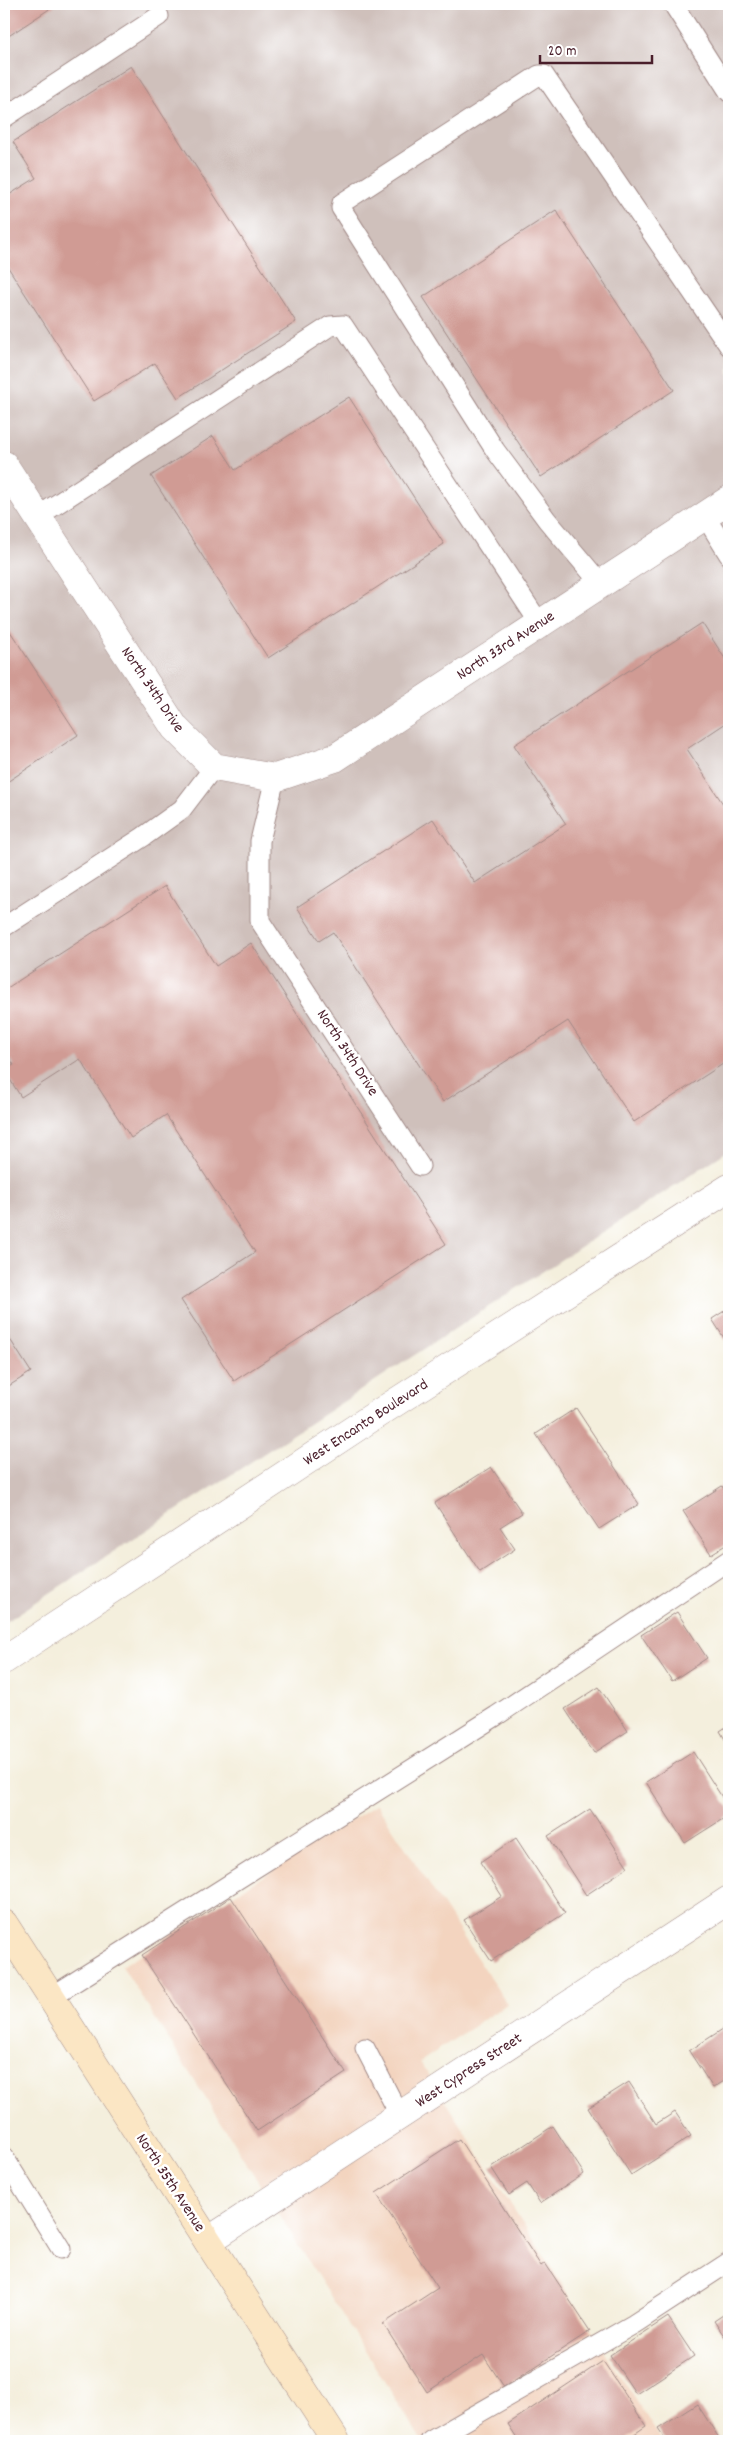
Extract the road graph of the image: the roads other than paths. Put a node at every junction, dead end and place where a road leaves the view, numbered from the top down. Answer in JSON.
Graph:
{"nodes":[{"id":1,"x":672,"y":4,"type":"edge"},
{"id":2,"x":159,"y":16,"type":"dead end"},
{"id":3,"x":729,"y":92,"type":"edge"},
{"id":4,"x":4,"y":118,"type":"edge"},
{"id":5,"x":729,"y":346,"type":"edge"},
{"id":6,"x":4,"y":465,"type":"edge"},
{"id":7,"x":729,"y":500,"type":"edge"},
{"id":8,"x":705,"y":516,"type":"junction"},
{"id":9,"x":38,"y":517,"type":"junction"},
{"id":10,"x":729,"y":555,"type":"edge"},
{"id":11,"x":601,"y":584,"type":"junction"},
{"id":12,"x":540,"y":624,"type":"junction"},
{"id":13,"x":214,"y":767,"type":"junction"},
{"id":14,"x":276,"y":778,"type":"junction"},
{"id":15,"x":4,"y":927,"type":"edge"},
{"id":16,"x":420,"y":1166,"type":"dead end"},
{"id":17,"x":729,"y":1188,"type":"edge"},
{"id":18,"x":729,"y":1560,"type":"edge"},
{"id":19,"x":4,"y":1660,"type":"edge"},
{"id":20,"x":729,"y":1900,"type":"edge"},
{"id":21,"x":4,"y":1924,"type":"edge"},
{"id":22,"x":50,"y":1997,"type":"junction"},
{"id":23,"x":365,"y":2048,"type":"dead end"},
{"id":24,"x":400,"y":2116,"type":"junction"},
{"id":25,"x":4,"y":2157,"type":"edge"},
{"id":26,"x":208,"y":2242,"type":"junction"},
{"id":27,"x":61,"y":2249,"type":"dead end"},
{"id":28,"x":729,"y":2262,"type":"edge"},
{"id":29,"x":336,"y":2441,"type":"edge"},
{"id":30,"x":430,"y":2441,"type":"edge"}],
"edges":[{"from":1,"to":3,"type":"lane"},
{"from":2,"to":4,"type":"lane"},
{"from":5,"to":11,"type":"lane"},
{"from":6,"to":9,"type":"street","name":"North 34th Drive"},
{"from":7,"to":8,"type":"street","name":"North 33rd Avenue"},
{"from":8,"to":10,"type":"lane"},
{"from":8,"to":11,"type":"street","name":"North 33rd Avenue"},
{"from":9,"to":12,"type":"lane"},
{"from":9,"to":13,"type":"street","name":"North 34th Drive"},
{"from":11,"to":12,"type":"street","name":"North 33rd Avenue"},
{"from":12,"to":14,"type":"street","name":"North 33rd Avenue"},
{"from":13,"to":14,"type":"street"},
{"from":13,"to":15,"type":"lane"},
{"from":14,"to":16,"type":"lane","name":"North 34th Drive"},
{"from":17,"to":19,"type":"street","name":"West Encanto Boulevard"},
{"from":18,"to":22,"type":"lane"},
{"from":20,"to":24,"type":"street","name":"West Cypress Street"},
{"from":21,"to":22,"type":"main road","name":"North 35th Avenue"},
{"from":22,"to":26,"type":"main road","name":"North 35th Avenue"},
{"from":23,"to":24,"type":"lane"},
{"from":24,"to":26,"type":"street","name":"West Cypress Street"},
{"from":25,"to":27,"type":"lane"},
{"from":26,"to":29,"type":"main road","name":"North 35th Avenue"},
{"from":28,"to":30,"type":"lane"}]}
